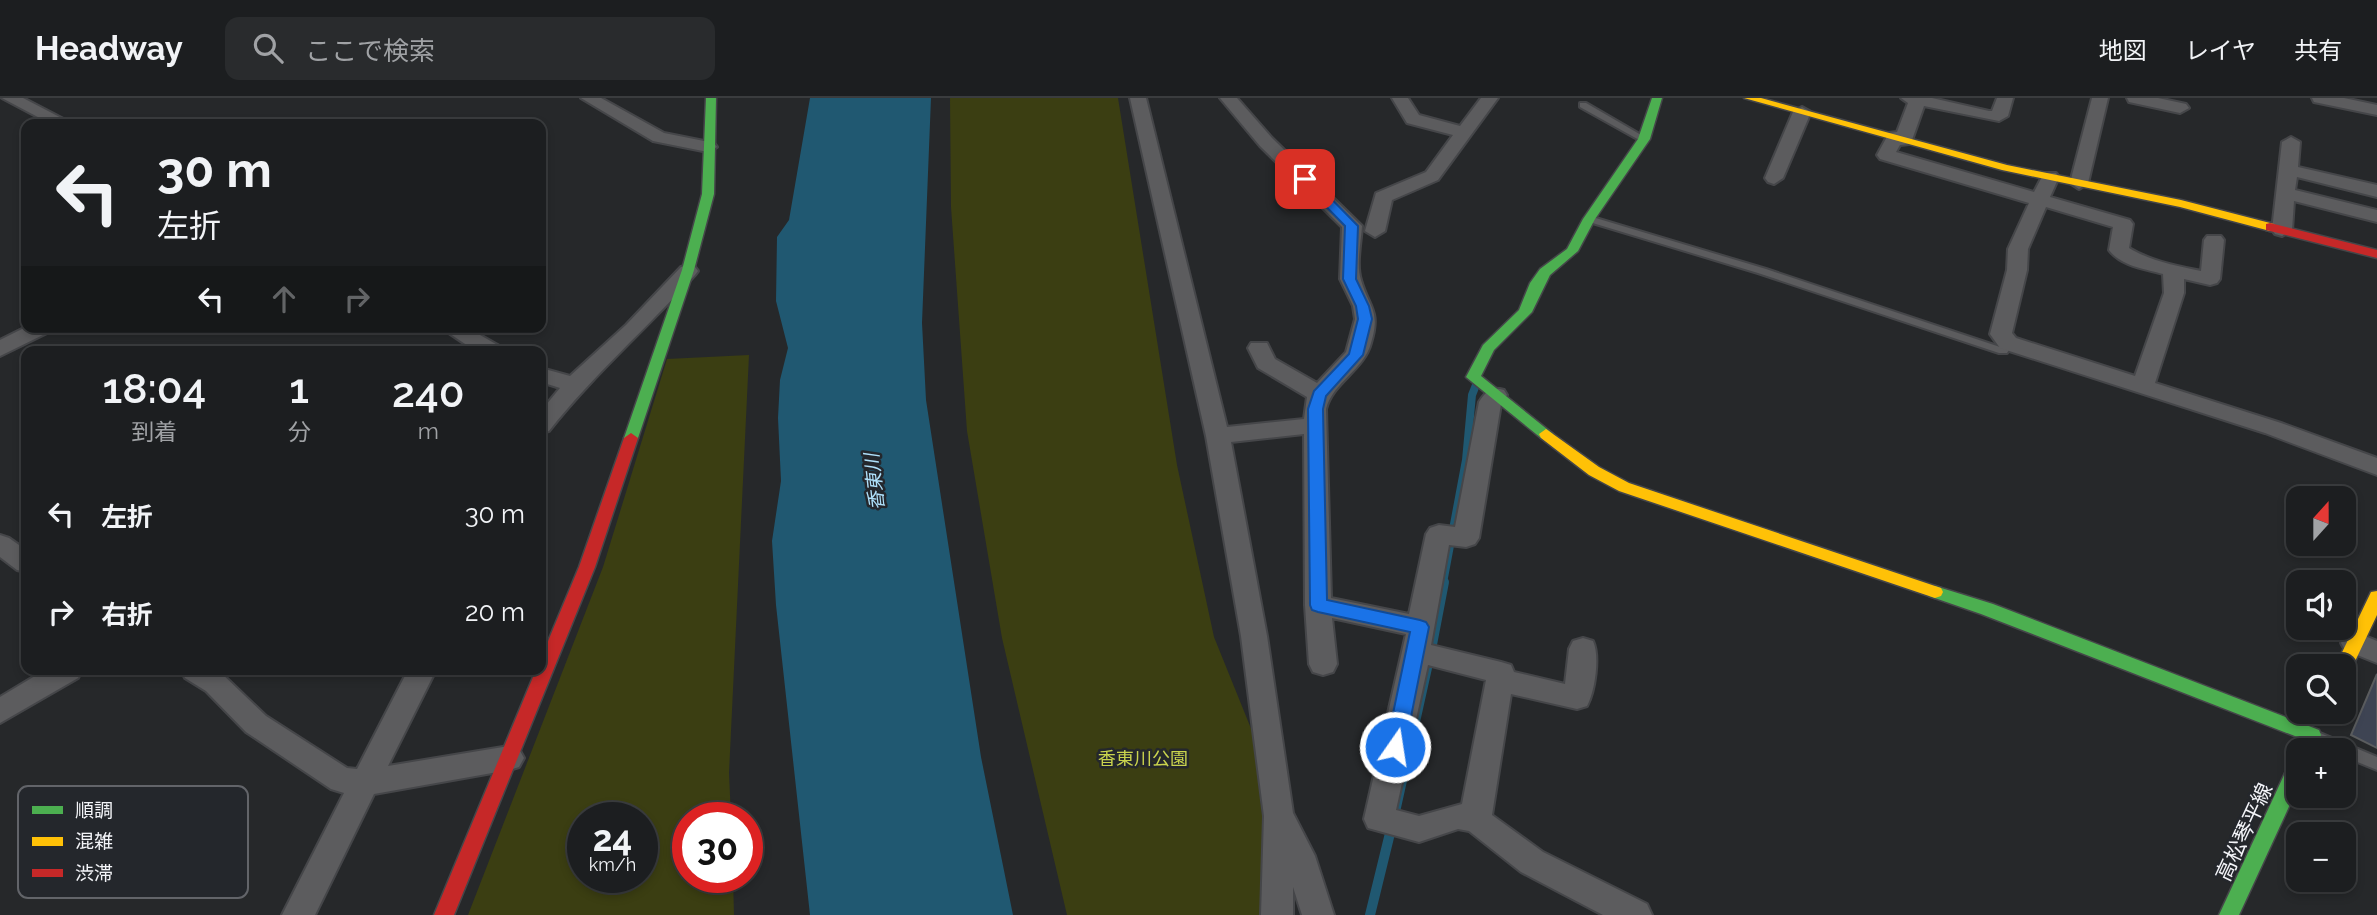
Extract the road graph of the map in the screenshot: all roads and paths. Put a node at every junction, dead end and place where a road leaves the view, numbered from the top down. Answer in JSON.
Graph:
{"nodes":[{"id":1,"x":10,"y":98,"type":"edge"},
{"id":2,"x":589,"y":98,"type":"edge"},
{"id":3,"x":711,"y":98,"type":"edge"},
{"id":4,"x":1138,"y":98,"type":"edge"},
{"id":5,"x":1228,"y":98,"type":"edge"},
{"id":6,"x":1400,"y":98,"type":"edge"},
{"id":7,"x":1490,"y":98,"type":"edge"},
{"id":8,"x":1657,"y":98,"type":"edge"},
{"id":9,"x":1749,"y":98,"type":"edge"},
{"id":10,"x":2005,"y":98,"type":"edge"},
{"id":11,"x":2100,"y":98,"type":"edge"},
{"id":12,"x":2135,"y":98,"type":"edge"},
{"id":13,"x":2320,"y":98,"type":"edge"},
{"id":14,"x":1914,"y":99,"type":"edge"},
{"id":15,"x":1583,"y":105,"type":"dead end"},
{"id":16,"x":1802,"y":107,"type":"edge"},
{"id":17,"x":2180,"y":107,"type":"dead end"},
{"id":18,"x":2377,"y":110,"type":"edge"},
{"id":19,"x":54,"y":119,"type":"edge"},
{"id":20,"x":1464,"y":132,"type":"junction"},
{"id":21,"x":1644,"y":139,"type":"junction"},
{"id":22,"x":1899,"y":139,"type":"junction"},
{"id":23,"x":2291,"y":142,"type":"dead end"},
{"id":24,"x":708,"y":148,"type":"junction"},
{"id":25,"x":2288,"y":170,"type":"junction"},
{"id":26,"x":2050,"y":177,"type":"junction"},
{"id":27,"x":1774,"y":178,"type":"dead end"},
{"id":28,"x":2078,"y":183,"type":"junction"},
{"id":29,"x":2377,"y":191,"type":"edge"},
{"id":30,"x":2286,"y":194,"type":"junction"},
{"id":31,"x":2039,"y":200,"type":"junction"},
{"id":32,"x":2377,"y":216,"type":"edge"},
{"id":33,"x":1595,"y":221,"type":"junction"},
{"id":34,"x":2282,"y":230,"type":"junction"},
{"id":35,"x":1375,"y":231,"type":"dead end"},
{"id":36,"x":2214,"y":240,"type":"dead end"},
{"id":37,"x":2377,"y":254,"type":"edge"},
{"id":38,"x":688,"y":270,"type":"junction"},
{"id":39,"x":2173,"y":271,"type":"junction"},
{"id":40,"x":31,"y":333,"type":"edge"},
{"id":41,"x":460,"y":333,"type":"edge"},
{"id":42,"x":2008,"y":343,"type":"junction"},
{"id":43,"x":483,"y":346,"type":"edge"},
{"id":44,"x":1259,"y":348,"type":"dead end"},
{"id":45,"x":0,"y":349,"type":"edge"},
{"id":46,"x":546,"y":377,"type":"edge"},
{"id":47,"x":574,"y":385,"type":"junction"},
{"id":48,"x":2143,"y":386,"type":"junction"},
{"id":49,"x":1484,"y":387,"type":"junction"},
{"id":50,"x":1319,"y":394,"type":"junction"},
{"id":51,"x":546,"y":420,"type":"edge"},
{"id":52,"x":1315,"y":425,"type":"junction"},
{"id":53,"x":1217,"y":436,"type":"junction"},
{"id":54,"x":2377,"y":467,"type":"edge"},
{"id":55,"x":0,"y":544,"type":"edge"},
{"id":56,"x":21,"y":559,"type":"edge"},
{"id":57,"x":2377,"y":597,"type":"edge"},
{"id":58,"x":1318,"y":605,"type":"junction"},
{"id":59,"x":1424,"y":647,"type":"junction"},
{"id":60,"x":2366,"y":648,"type":"edge"},
{"id":61,"x":1583,"y":649,"type":"dead end"},
{"id":62,"x":1323,"y":664,"type":"dead end"},
{"id":63,"x":546,"y":667,"type":"edge"},
{"id":64,"x":60,"y":675,"type":"edge"},
{"id":65,"x":203,"y":675,"type":"edge"},
{"id":66,"x":419,"y":675,"type":"edge"},
{"id":67,"x":543,"y":675,"type":"edge"},
{"id":68,"x":1500,"y":680,"type":"junction"},
{"id":69,"x":0,"y":711,"type":"edge"},
{"id":70,"x":2314,"y":730,"type":"junction"},
{"id":71,"x":2311,"y":738,"type":"edge"},
{"id":72,"x":509,"y":758,"type":"junction"},
{"id":73,"x":2377,"y":764,"type":"edge"},
{"id":74,"x":365,"y":783,"type":"junction"},
{"id":75,"x":2286,"y":792,"type":"edge"},
{"id":76,"x":1278,"y":814,"type":"junction"},
{"id":77,"x":1477,"y":820,"type":"junction"},
{"id":78,"x":298,"y":915,"type":"edge"},
{"id":79,"x":444,"y":915,"type":"edge"},
{"id":80,"x":1277,"y":915,"type":"edge"},
{"id":81,"x":1318,"y":915,"type":"edge"},
{"id":82,"x":1636,"y":915,"type":"edge"},
{"id":83,"x":2229,"y":915,"type":"edge"}],
"edges":[{"from":1,"to":19,"type":"street"},
{"from":2,"to":24,"type":"street"},
{"from":3,"to":24,"type":"street"},
{"from":4,"to":53,"type":"street"},
{"from":5,"to":50,"type":"street"},
{"from":6,"to":20,"type":"street"},
{"from":7,"to":20,"type":"street"},
{"from":8,"to":21,"type":"street"},
{"from":9,"to":16,"type":"street"},
{"from":10,"to":14,"type":"street"},
{"from":11,"to":28,"type":"street"},
{"from":12,"to":17,"type":"street"},
{"from":13,"to":18,"type":"street"},
{"from":14,"to":22,"type":"street"},
{"from":15,"to":21,"type":"lane"},
{"from":16,"to":22,"type":"street"},
{"from":16,"to":27,"type":"street"},
{"from":20,"to":35,"type":"street"},
{"from":21,"to":33,"type":"street"},
{"from":22,"to":26,"type":"street"},
{"from":22,"to":31,"type":"street"},
{"from":23,"to":25,"type":"street"},
{"from":24,"to":38,"type":"street"},
{"from":25,"to":29,"type":"street"},
{"from":25,"to":30,"type":"street"},
{"from":26,"to":28,"type":"street"},
{"from":26,"to":31,"type":"street"},
{"from":28,"to":34,"type":"street"},
{"from":30,"to":32,"type":"street"},
{"from":30,"to":34,"type":"street"},
{"from":31,"to":39,"type":"street"},
{"from":31,"to":42,"type":"street"},
{"from":33,"to":42,"type":"lane"},
{"from":33,"to":49,"type":"street"},
{"from":34,"to":37,"type":"street"},
{"from":36,"to":39,"type":"street"},
{"from":38,"to":47,"type":"street"},
{"from":38,"to":63,"type":"street"},
{"from":39,"to":48,"type":"street"},
{"from":40,"to":45,"type":"street"},
{"from":41,"to":43,"type":"street"},
{"from":42,"to":48,"type":"street"},
{"from":44,"to":50,"type":"street"},
{"from":46,"to":47,"type":"street"},
{"from":47,"to":51,"type":"street"},
{"from":48,"to":54,"type":"street"},
{"from":49,"to":59,"type":"street"},
{"from":49,"to":70,"type":"street"},
{"from":50,"to":52,"type":"street"},
{"from":52,"to":53,"type":"street"},
{"from":52,"to":58,"type":"street"},
{"from":53,"to":76,"type":"street"},
{"from":55,"to":56,"type":"street"},
{"from":57,"to":60,"type":"street"},
{"from":58,"to":59,"type":"street"},
{"from":58,"to":62,"type":"street"},
{"from":59,"to":68,"type":"street"},
{"from":59,"to":77,"type":"street"},
{"from":61,"to":68,"type":"street"},
{"from":64,"to":69,"type":"street"},
{"from":65,"to":74,"type":"street"},
{"from":66,"to":74,"type":"street"},
{"from":67,"to":72,"type":"street"},
{"from":68,"to":77,"type":"street"},
{"from":70,"to":71,"type":"street"},
{"from":70,"to":73,"type":"lane"},
{"from":72,"to":74,"type":"street"},
{"from":72,"to":79,"type":"street"},
{"from":74,"to":78,"type":"street"},
{"from":75,"to":83,"type":"street","name":"高松琴平線"},
{"from":76,"to":80,"type":"street"},
{"from":76,"to":81,"type":"street"},
{"from":77,"to":82,"type":"street"}]}
